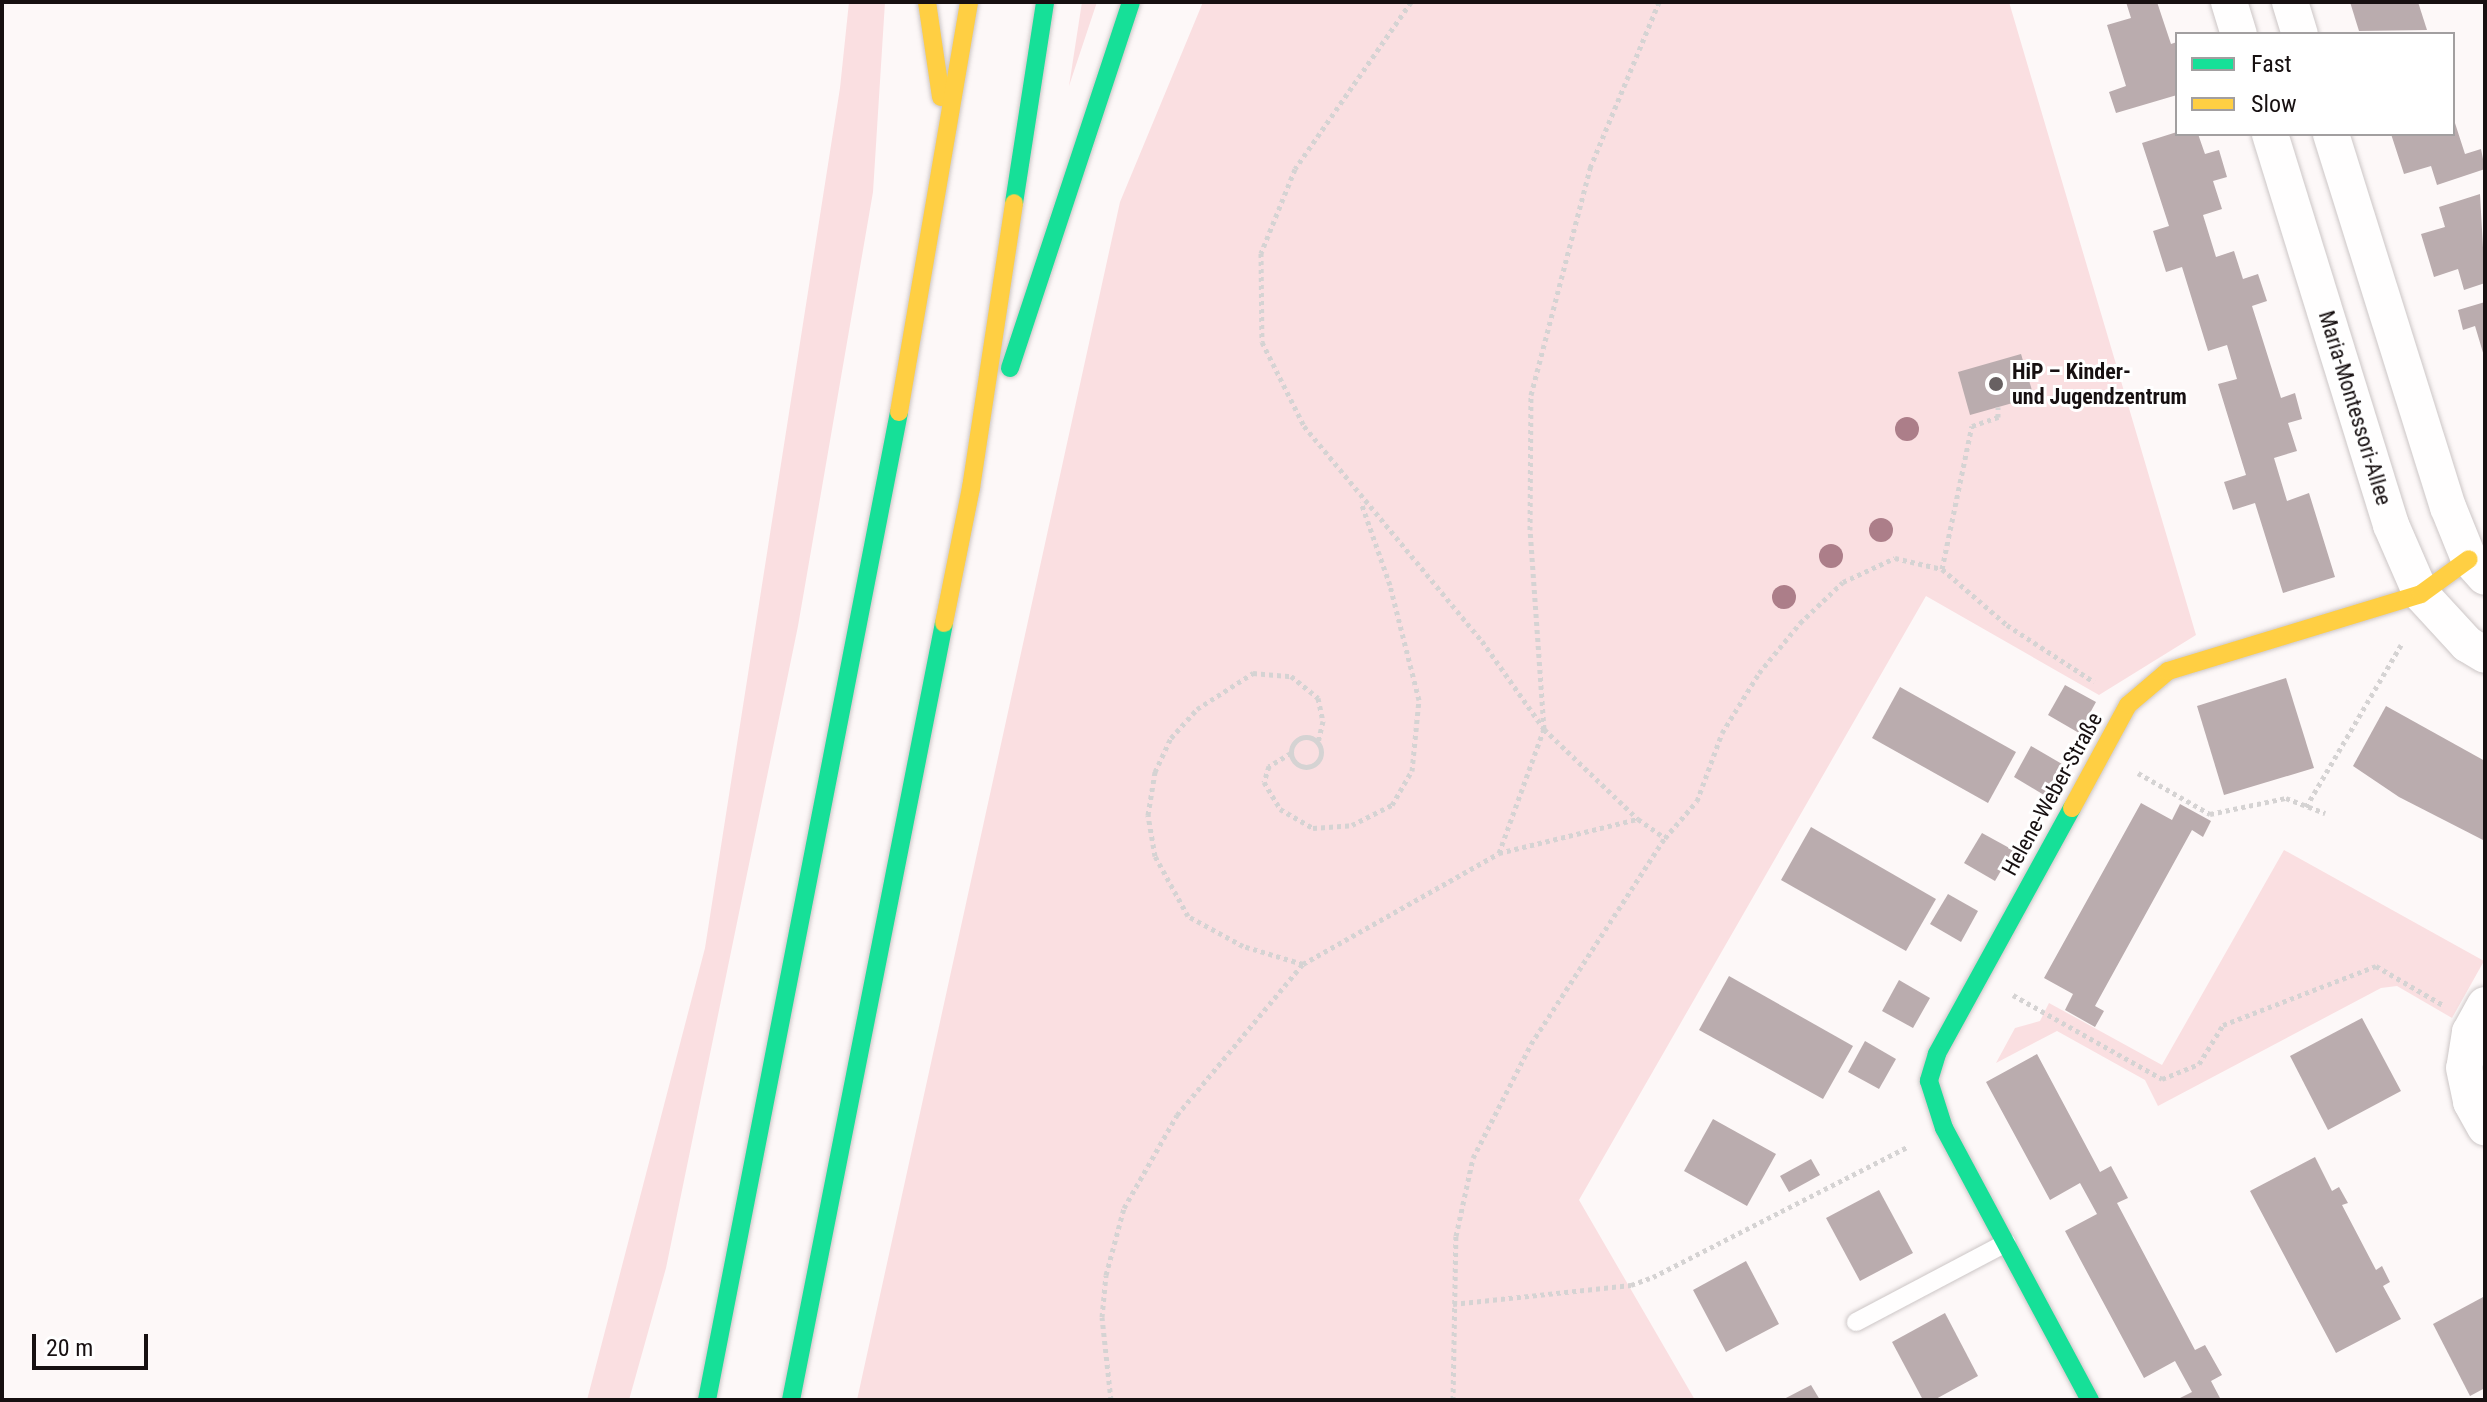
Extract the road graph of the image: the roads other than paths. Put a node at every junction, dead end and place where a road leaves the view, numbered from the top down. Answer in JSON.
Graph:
{"nodes":[{"id":1,"x":927,"y":2,"type":"edge"},
{"id":2,"x":969,"y":2,"type":"edge"},
{"id":3,"x":1045,"y":2,"type":"edge"},
{"id":4,"x":1131,"y":2,"type":"edge"},
{"id":5,"x":2229,"y":2,"type":"edge"},
{"id":6,"x":2290,"y":2,"type":"edge"},
{"id":7,"x":2238,"y":32,"type":"edge"},
{"id":8,"x":2299,"y":32,"type":"edge"},
{"id":9,"x":2271,"y":136,"type":"edge"},
{"id":10,"x":2332,"y":136,"type":"edge"},
{"id":11,"x":948,"y":143,"type":"junction"},
{"id":12,"x":971,"y":488,"type":"junction"},
{"id":13,"x":2477,"y":568,"type":"edge"},
{"id":14,"x":2421,"y":594,"type":"junction"},
{"id":15,"x":2485,"y":655,"type":"edge"},
{"id":16,"x":2480,"y":1014,"type":"edge"},
{"id":17,"x":2485,"y":1127,"type":"edge"},
{"id":18,"x":2006,"y":1243,"type":"junction"},
{"id":19,"x":1856,"y":1322,"type":"dead end"},
{"id":20,"x":716,"y":1356,"type":"junction"},
{"id":21,"x":689,"y":1400,"type":"edge"},
{"id":22,"x":707,"y":1400,"type":"edge"},
{"id":23,"x":791,"y":1400,"type":"edge"},
{"id":24,"x":2090,"y":1400,"type":"edge"}],
"edges":[{"from":1,"to":11,"type":"main road"},
{"from":2,"to":11,"type":"main road"},
{"from":3,"to":12,"type":"main road"},
{"from":4,"to":12,"type":"main road"},
{"from":5,"to":7,"type":"street"},
{"from":6,"to":8,"type":"street"},
{"from":9,"to":14,"type":"street","name":"Maria-Montessori-Allee"},
{"from":10,"to":13,"type":"street"},
{"from":11,"to":20,"type":"main road"},
{"from":12,"to":23,"type":"main road"},
{"from":13,"to":14,"type":"main road","name":"Helene-Weber-Straße"},
{"from":14,"to":15,"type":"street","name":"Maria-Montessori-Allee"},
{"from":14,"to":18,"type":"main road","name":"Helene-Weber-Straße"},
{"from":16,"to":17,"type":"street"},
{"from":18,"to":19,"type":"lane"},
{"from":18,"to":24,"type":"main road","name":"Helene-Weber-Straße"},
{"from":20,"to":21,"type":"main road"},
{"from":20,"to":22,"type":"main road"}]}
